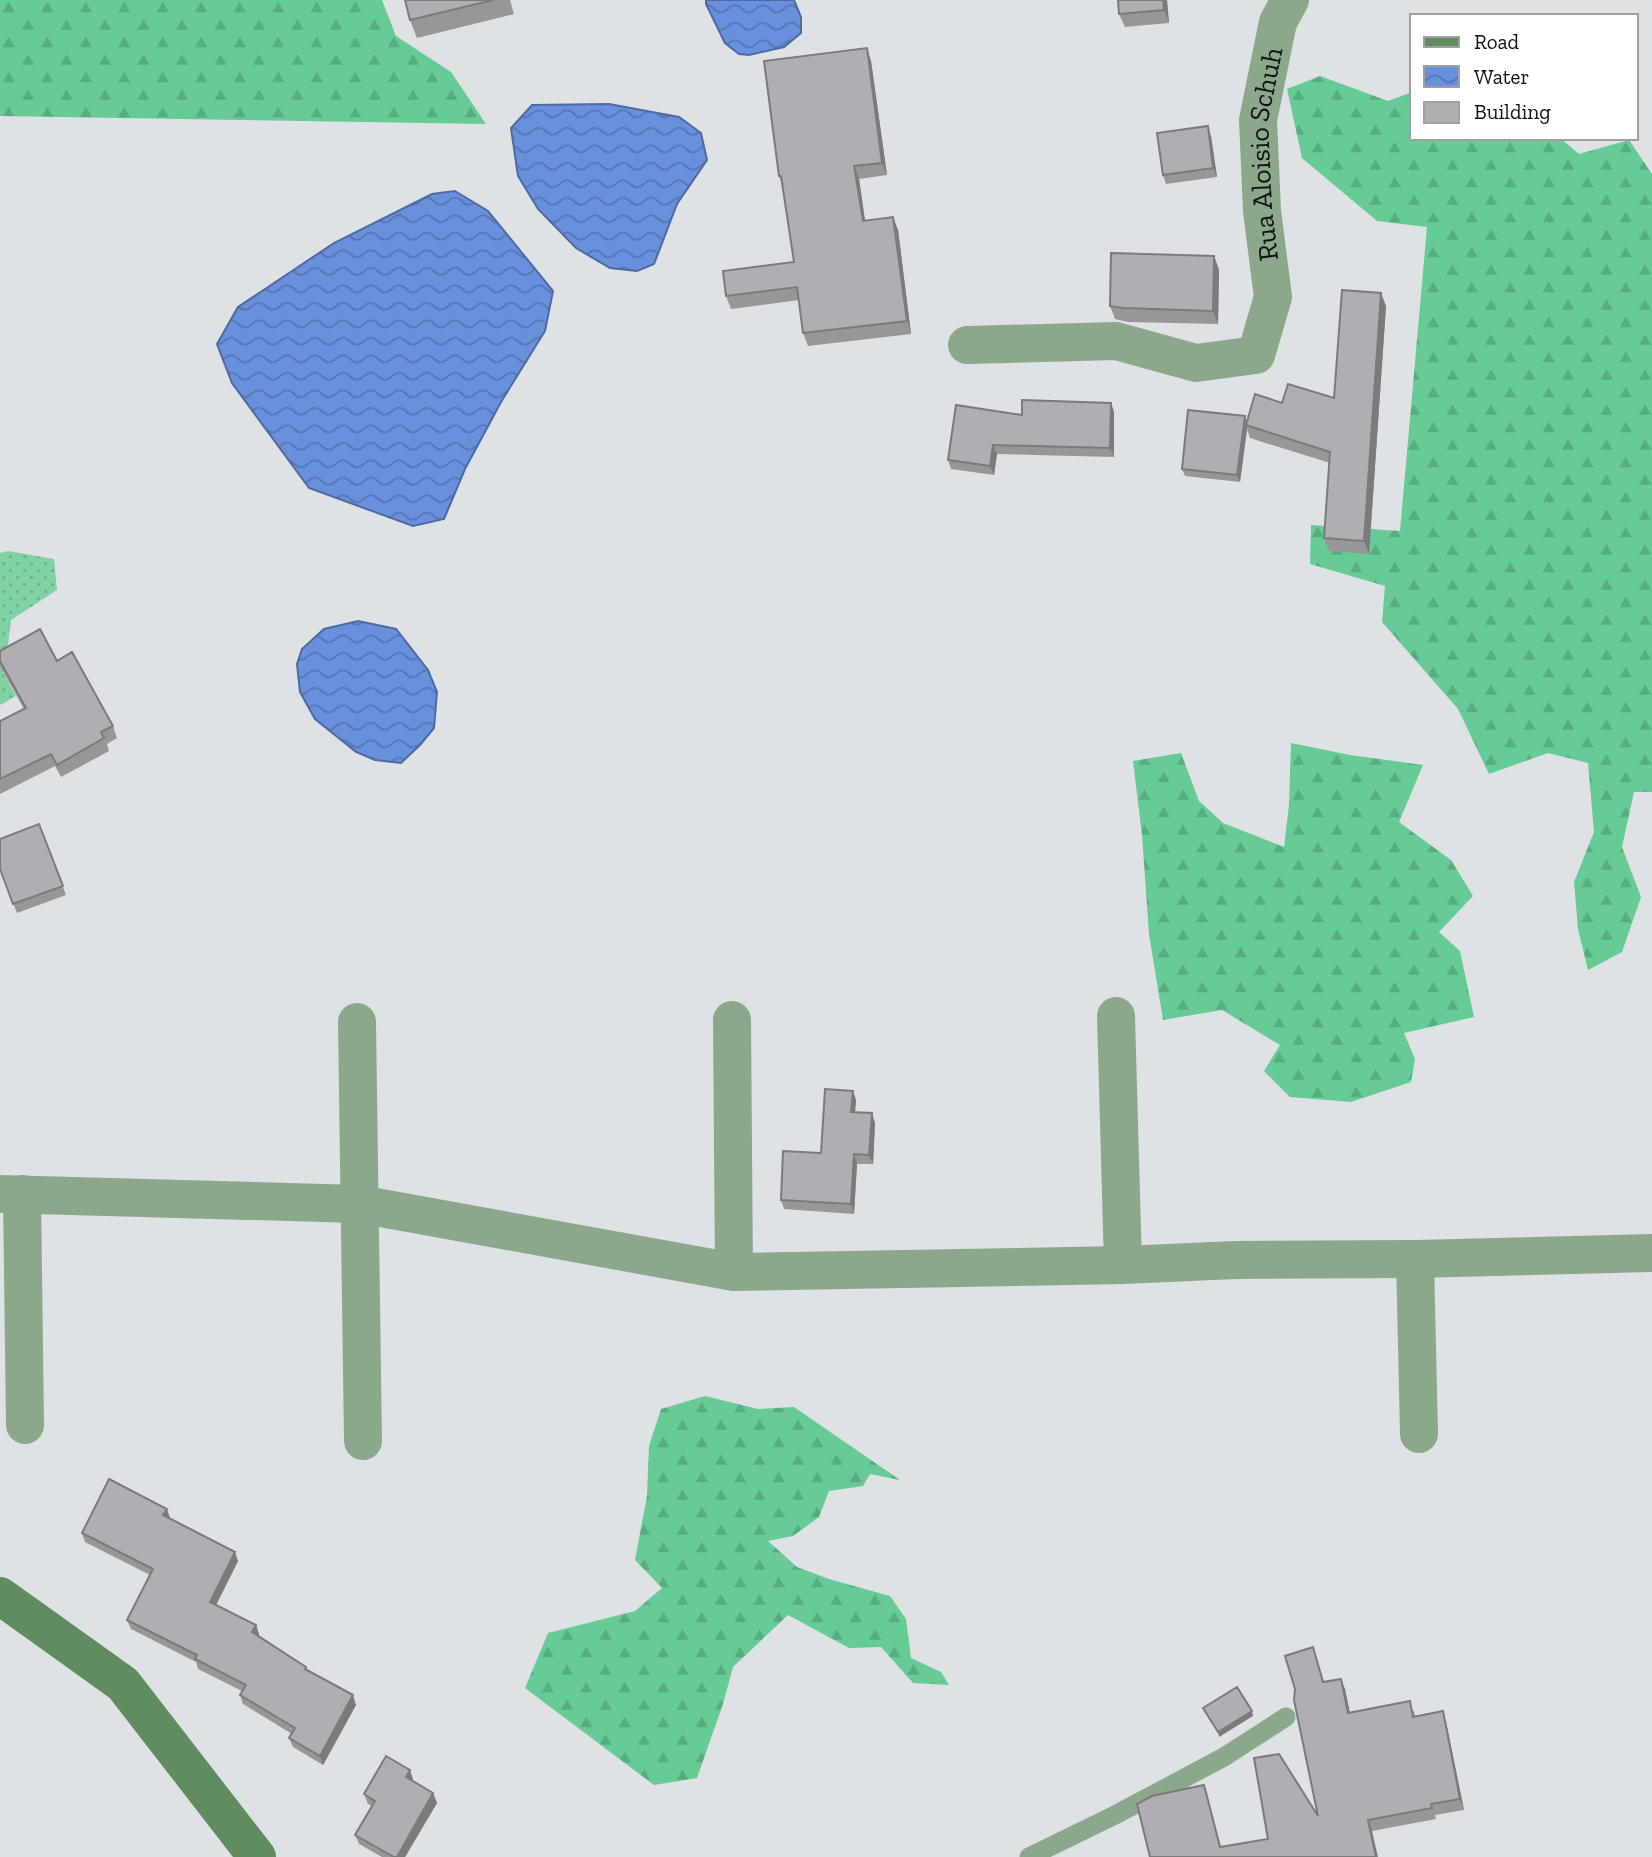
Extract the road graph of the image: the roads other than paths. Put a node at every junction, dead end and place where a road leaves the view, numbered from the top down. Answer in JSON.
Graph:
{"nodes":[{"id":1,"x":1290,"y":0,"type":"edge"},
{"id":2,"x":967,"y":345,"type":"dead end"},
{"id":3,"x":1116,"y":1016,"type":"dead end"},
{"id":4,"x":732,"y":1020,"type":"dead end"},
{"id":5,"x":357,"y":1023,"type":"dead end"},
{"id":6,"x":11,"y":1194,"type":"edge"},
{"id":7,"x":359,"y":1204,"type":"junction"},
{"id":8,"x":1652,"y":1253,"type":"edge"},
{"id":9,"x":1415,"y":1259,"type":"junction"},
{"id":10,"x":1123,"y":1265,"type":"junction"},
{"id":11,"x":734,"y":1272,"type":"junction"},
{"id":12,"x":25,"y":1425,"type":"dead end"},
{"id":13,"x":1419,"y":1434,"type":"dead end"},
{"id":14,"x":363,"y":1441,"type":"dead end"},
{"id":15,"x":0,"y":1596,"type":"edge"},
{"id":16,"x":1286,"y":1717,"type":"dead end"},
{"id":17,"x":257,"y":1857,"type":"edge"},
{"id":18,"x":1029,"y":1857,"type":"edge"}],
"edges":[{"from":1,"to":2,"type":"street","name":"Rua Aloisio Schuh"},
{"from":3,"to":10,"type":"street"},
{"from":4,"to":11,"type":"street"},
{"from":5,"to":7,"type":"street"},
{"from":6,"to":7,"type":"street"},
{"from":6,"to":12,"type":"street"},
{"from":7,"to":11,"type":"street"},
{"from":7,"to":14,"type":"street"},
{"from":8,"to":9,"type":"street"},
{"from":9,"to":10,"type":"street"},
{"from":9,"to":13,"type":"street"},
{"from":10,"to":11,"type":"street"},
{"from":15,"to":17,"type":"street"},
{"from":16,"to":18,"type":"lane"}]}
